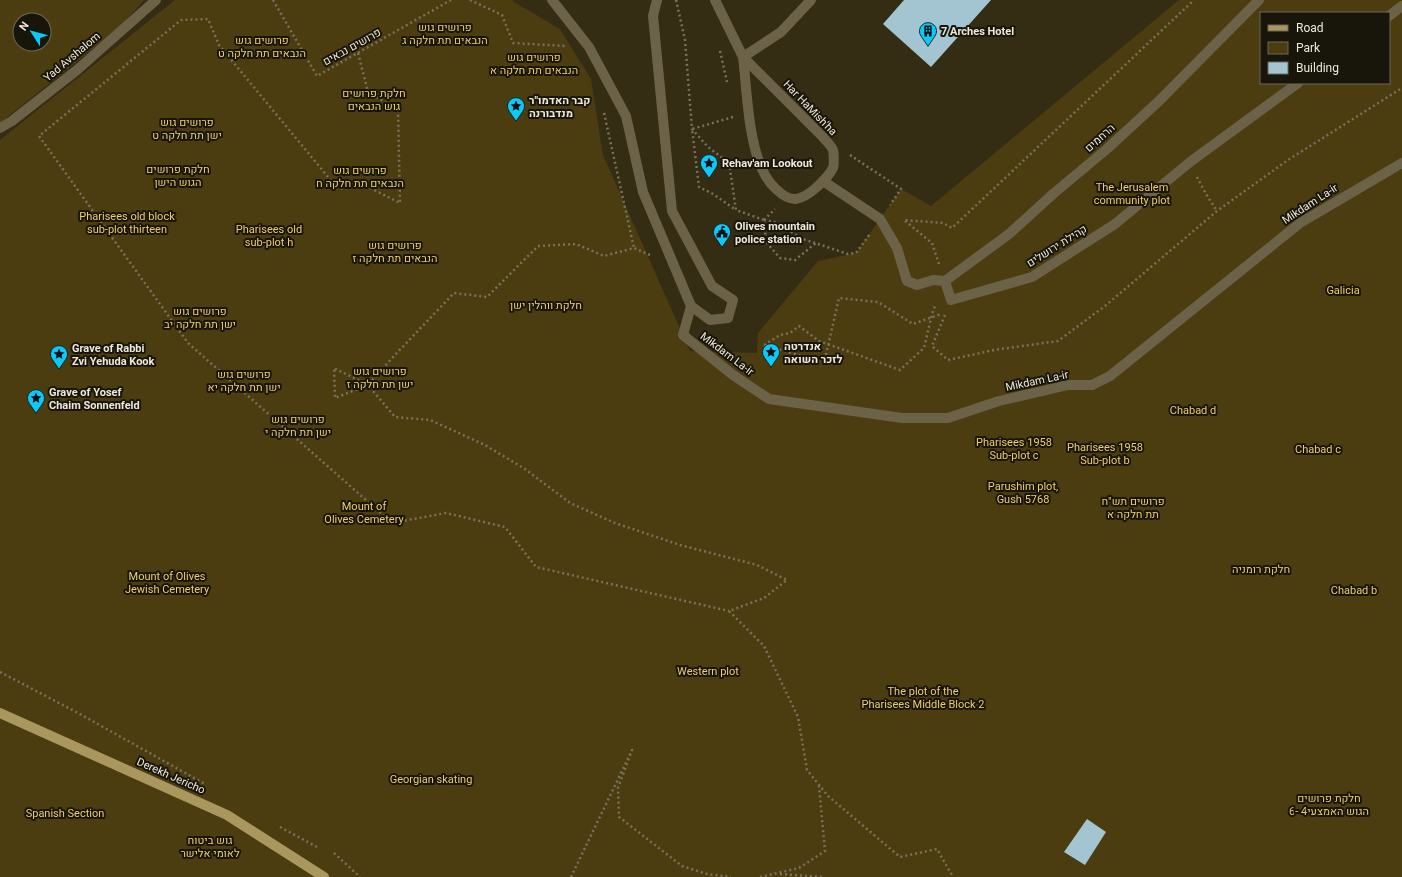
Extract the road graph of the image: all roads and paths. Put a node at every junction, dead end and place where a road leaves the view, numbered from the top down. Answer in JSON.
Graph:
{"nodes":[{"id":1,"x":156,"y":0,"type":"edge"},
{"id":2,"x":273,"y":0,"type":"edge"},
{"id":3,"x":450,"y":0,"type":"edge"},
{"id":4,"x":470,"y":0,"type":"edge"},
{"id":5,"x":552,"y":0,"type":"edge"},
{"id":6,"x":657,"y":0,"type":"edge"},
{"id":7,"x":676,"y":0,"type":"edge"},
{"id":8,"x":715,"y":0,"type":"edge"},
{"id":9,"x":810,"y":0,"type":"edge"},
{"id":10,"x":1194,"y":0,"type":"edge"},
{"id":11,"x":1259,"y":0,"type":"edge"},
{"id":12,"x":1402,"y":6,"type":"edge"},
{"id":13,"x":1390,"y":15,"type":"edge"},
{"id":14,"x":589,"y":47,"type":"junction"},
{"id":15,"x":719,"y":48,"type":"dead end"},
{"id":16,"x":358,"y":53,"type":"junction"},
{"id":17,"x":743,"y":57,"type":"junction"},
{"id":18,"x":1297,"y":84,"type":"edge"},
{"id":19,"x":728,"y":86,"type":"dead end"},
{"id":20,"x":1402,"y":88,"type":"edge"},
{"id":21,"x":603,"y":109,"type":"dead end"},
{"id":22,"x":735,"y":116,"type":"dead end"},
{"id":23,"x":0,"y":128,"type":"edge"},
{"id":24,"x":692,"y":129,"type":"junction"},
{"id":25,"x":744,"y":159,"type":"dead end"},
{"id":26,"x":1190,"y":162,"type":"junction"},
{"id":27,"x":1402,"y":162,"type":"edge"},
{"id":28,"x":729,"y":163,"type":"junction"},
{"id":29,"x":823,"y":181,"type":"junction"},
{"id":30,"x":778,"y":206,"type":"dead end"},
{"id":31,"x":736,"y":210,"type":"junction"},
{"id":32,"x":1217,"y":211,"type":"junction"},
{"id":33,"x":764,"y":220,"type":"junction"},
{"id":34,"x":816,"y":242,"type":"dead end"},
{"id":35,"x":634,"y":248,"type":"junction"},
{"id":36,"x":674,"y":267,"type":"junction"},
{"id":37,"x":945,"y":281,"type":"junction"},
{"id":38,"x":691,"y":306,"type":"junction"},
{"id":39,"x":931,"y":318,"type":"junction"},
{"id":40,"x":828,"y":344,"type":"junction"},
{"id":41,"x":368,"y":385,"type":"junction"},
{"id":42,"x":729,"y":611,"type":"junction"},
{"id":43,"x":0,"y":672,"type":"edge"},
{"id":44,"x":0,"y":713,"type":"edge"},
{"id":45,"x":819,"y":785,"type":"junction"},
{"id":46,"x":208,"y":786,"type":"dead end"},
{"id":47,"x":276,"y":824,"type":"dead end"},
{"id":48,"x":317,"y":847,"type":"dead end"},
{"id":49,"x":334,"y":853,"type":"dead end"},
{"id":50,"x":775,"y":874,"type":"junction"},
{"id":51,"x":324,"y":877,"type":"edge"},
{"id":52,"x":360,"y":877,"type":"edge"},
{"id":53,"x":571,"y":877,"type":"edge"},
{"id":54,"x":731,"y":877,"type":"edge"},
{"id":55,"x":760,"y":877,"type":"edge"},
{"id":56,"x":822,"y":877,"type":"edge"},
{"id":57,"x":953,"y":877,"type":"edge"}],
"edges":[{"from":1,"to":23,"type":"street","name":"Yad Avshalom"},
{"from":2,"to":16,"type":"path","name":"פרושים נבאים"},
{"from":3,"to":16,"type":"path","name":"פרושים נבאים"},
{"from":4,"to":14,"type":"path"},
{"from":5,"to":14,"type":"street"},
{"from":6,"to":38,"type":"street"},
{"from":7,"to":24,"type":"path"},
{"from":8,"to":17,"type":"street","name":"Har HaMish'ha"},
{"from":9,"to":17,"type":"street"},
{"from":10,"to":37,"type":"path"},
{"from":11,"to":37,"type":"street","name":"הרחמים"},
{"from":12,"to":13,"type":"street"},
{"from":14,"to":36,"type":"street"},
{"from":15,"to":19,"type":"path"},
{"from":16,"to":42,"type":"path"},
{"from":17,"to":29,"type":"street","name":"Har HaMish'ha"},
{"from":17,"to":29,"type":"street","name":"Har HaMish'ha"},
{"from":18,"to":26,"type":"street","name":"קהילת ירושלים"},
{"from":20,"to":32,"type":"path"},
{"from":21,"to":35,"type":"path"},
{"from":22,"to":24,"type":"path"},
{"from":24,"to":28,"type":"path"},
{"from":24,"to":31,"type":"path"},
{"from":25,"to":28,"type":"path"},
{"from":26,"to":32,"type":"path"},
{"from":26,"to":37,"type":"street","name":"קהילת ירושלים"},
{"from":27,"to":38,"type":"street","name":"Mikdam La-ir"},
{"from":28,"to":31,"type":"path"},
{"from":29,"to":37,"type":"street"},
{"from":30,"to":33,"type":"path"},
{"from":31,"to":33,"type":"path"},
{"from":32,"to":39,"type":"path"},
{"from":33,"to":34,"type":"path"},
{"from":35,"to":36,"type":"path"},
{"from":35,"to":41,"type":"path"},
{"from":36,"to":38,"type":"street"},
{"from":37,"to":39,"type":"path"},
{"from":39,"to":40,"type":"path"},
{"from":39,"to":40,"type":"path"},
{"from":40,"to":40,"type":"path"},
{"from":41,"to":41,"type":"path"},
{"from":41,"to":42,"type":"path"},
{"from":42,"to":45,"type":"path"},
{"from":43,"to":46,"type":"path"},
{"from":44,"to":51,"type":"main road","name":"Derekh Jericho"},
{"from":45,"to":50,"type":"path"},
{"from":45,"to":57,"type":"path"},
{"from":47,"to":48,"type":"path"},
{"from":49,"to":52,"type":"path"},
{"from":50,"to":55,"type":"path"},
{"from":50,"to":56,"type":"path"},
{"from":53,"to":54,"type":"path"}]}
